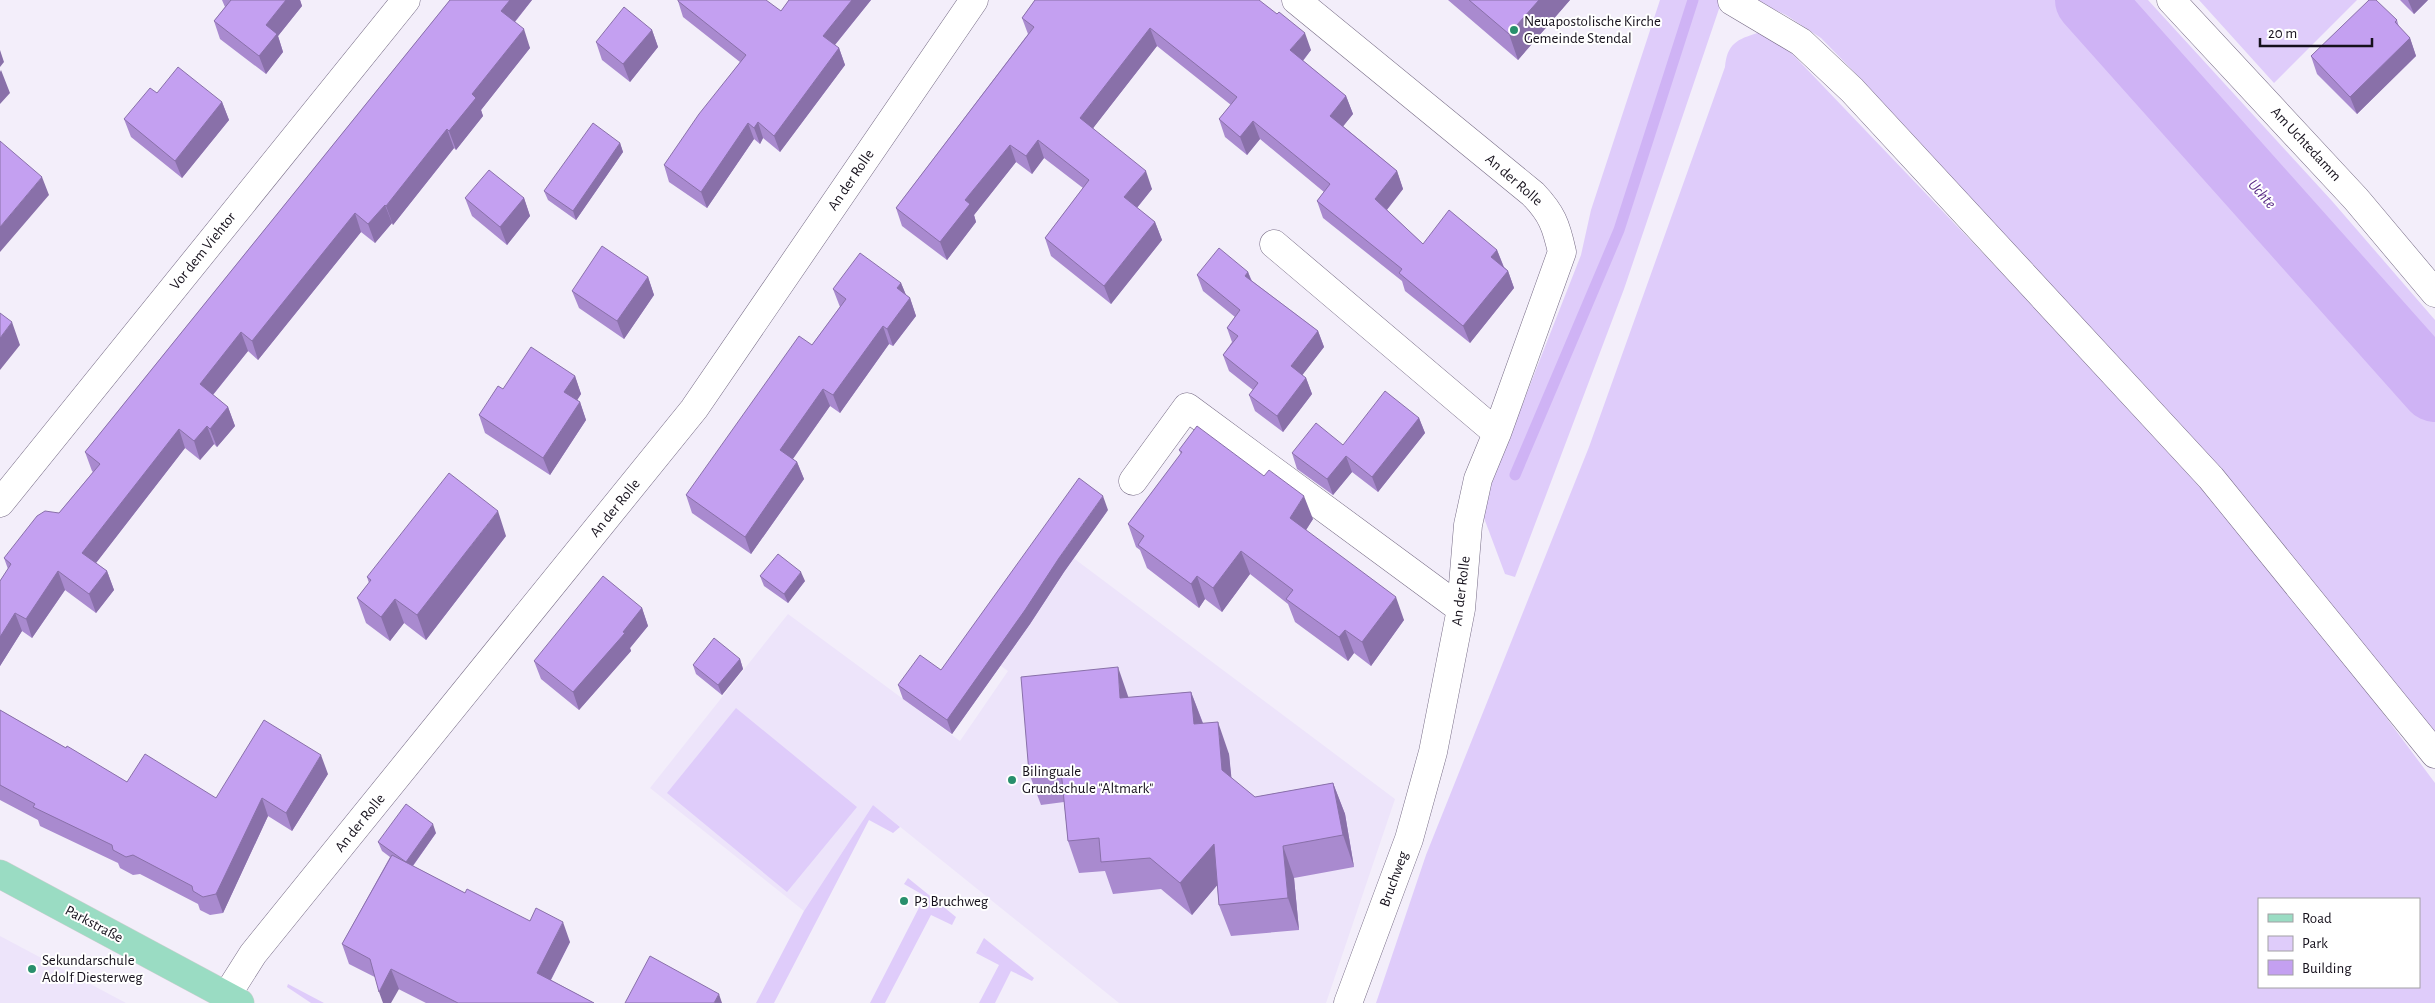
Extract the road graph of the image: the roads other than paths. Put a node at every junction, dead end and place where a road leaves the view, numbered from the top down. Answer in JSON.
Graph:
{"nodes":[{"id":1,"x":406,"y":0,"type":"edge"},
{"id":2,"x":974,"y":0,"type":"edge"},
{"id":3,"x":1296,"y":0,"type":"edge"},
{"id":4,"x":2171,"y":0,"type":"edge"},
{"id":5,"x":1732,"y":1,"type":"edge"},
{"id":6,"x":1274,"y":244,"type":"dead end"},
{"id":7,"x":2435,"y":294,"type":"edge"},
{"id":8,"x":1497,"y":433,"type":"junction"},
{"id":9,"x":1133,"y":481,"type":"dead end"},
{"id":10,"x":0,"y":503,"type":"edge"},
{"id":11,"x":1461,"y":609,"type":"junction"},
{"id":12,"x":1433,"y":752,"type":"joint"},
{"id":13,"x":2435,"y":754,"type":"edge"},
{"id":14,"x":0,"y":874,"type":"edge"},
{"id":15,"x":234,"y":999,"type":"edge"},
{"id":16,"x":1348,"y":1003,"type":"edge"}],
"edges":[{"from":1,"to":10,"type":"street","name":"Vor dem Viehtor"},
{"from":2,"to":15,"type":"street","name":"An der Rolle"},
{"from":3,"to":8,"type":"street","name":"An der Rolle"},
{"from":4,"to":7,"type":"street","name":"Am Uchtedamm"},
{"from":5,"to":13,"type":"street"},
{"from":6,"to":8,"type":"street"},
{"from":8,"to":11,"type":"street","name":"An der Rolle"},
{"from":9,"to":11,"type":"street"},
{"from":11,"to":12,"type":"street","name":"An der Rolle"},
{"from":12,"to":16,"type":"street","name":"Bruchweg"},
{"from":14,"to":15,"type":"main road","name":"Parkstraße"}]}
